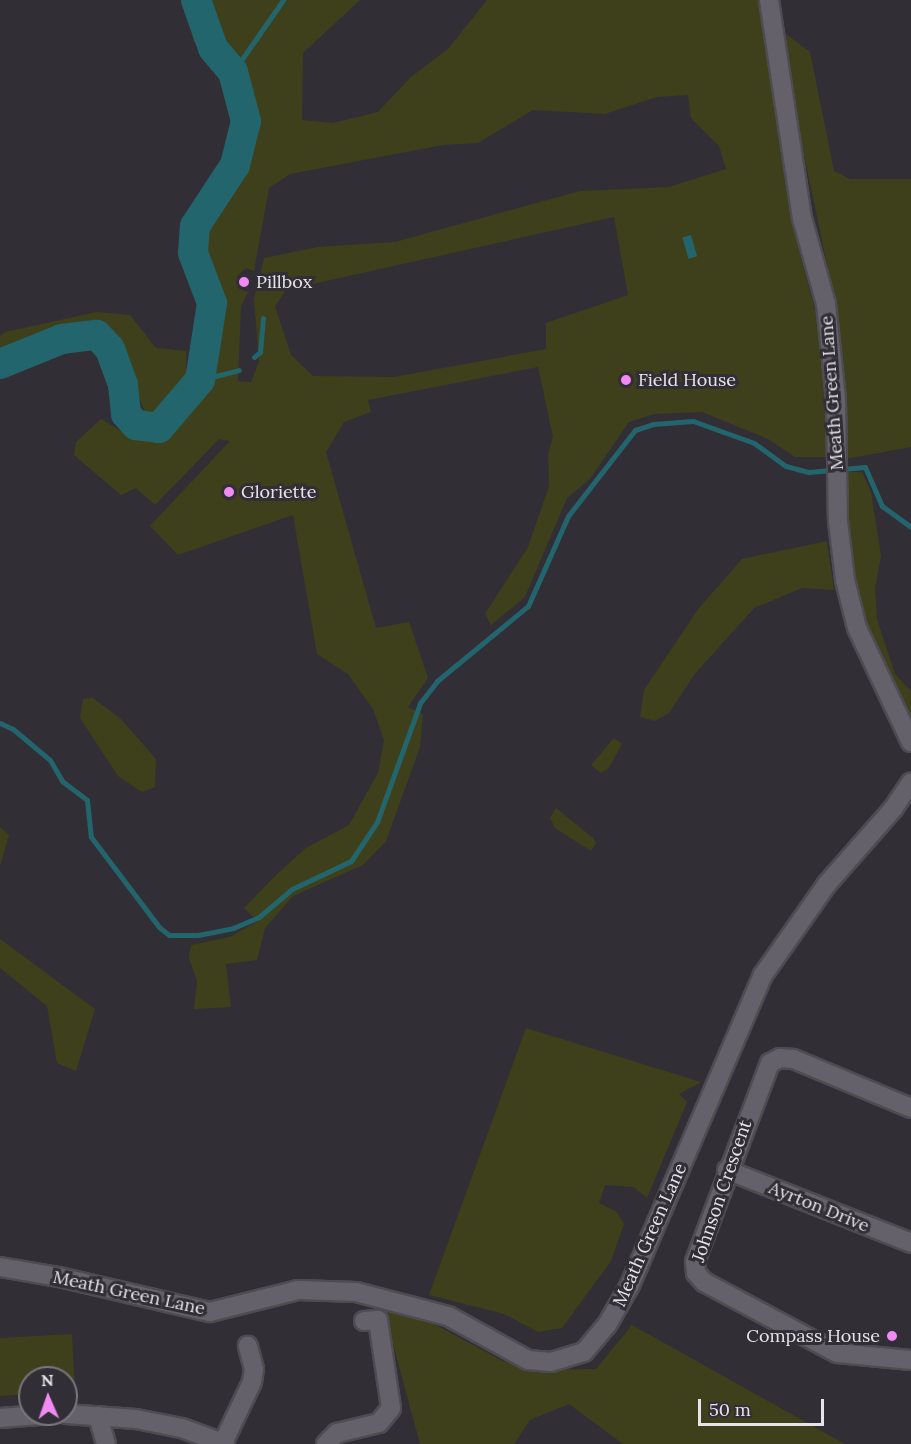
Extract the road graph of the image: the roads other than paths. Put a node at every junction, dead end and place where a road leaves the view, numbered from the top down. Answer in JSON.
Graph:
{"nodes":[{"id":1,"x":769,"y":0,"type":"edge"},
{"id":2,"x":911,"y":741,"type":"edge"},
{"id":3,"x":911,"y":782,"type":"edge"},
{"id":4,"x":911,"y":1108,"type":"edge"},
{"id":5,"x":727,"y":1170,"type":"junction"},
{"id":6,"x":911,"y":1244,"type":"edge"},
{"id":7,"x":0,"y":1267,"type":"edge"},
{"id":8,"x":364,"y":1322,"type":"dead end"},
{"id":9,"x":248,"y":1346,"type":"dead end"},
{"id":10,"x":911,"y":1360,"type":"edge"},
{"id":11,"x":78,"y":1415,"type":"edge"},
{"id":12,"x":99,"y":1416,"type":"junction"},
{"id":13,"x":18,"y":1417,"type":"edge"},
{"id":14,"x":0,"y":1418,"type":"edge"},
{"id":15,"x":106,"y":1444,"type":"edge"},
{"id":16,"x":224,"y":1444,"type":"edge"},
{"id":17,"x":326,"y":1444,"type":"edge"}],
"edges":[{"from":1,"to":2,"type":"street","name":"Meath Green Lane"},
{"from":3,"to":7,"type":"street","name":"Meath Green Lane"},
{"from":4,"to":5,"type":"street","name":"Johnson Crescent"},
{"from":5,"to":6,"type":"street","name":"Ayrton Drive"},
{"from":5,"to":10,"type":"street","name":"Johnson Crescent"},
{"from":8,"to":17,"type":"street"},
{"from":9,"to":16,"type":"street"},
{"from":11,"to":12,"type":"street"},
{"from":12,"to":15,"type":"street"},
{"from":12,"to":16,"type":"street"},
{"from":13,"to":14,"type":"street"}]}
